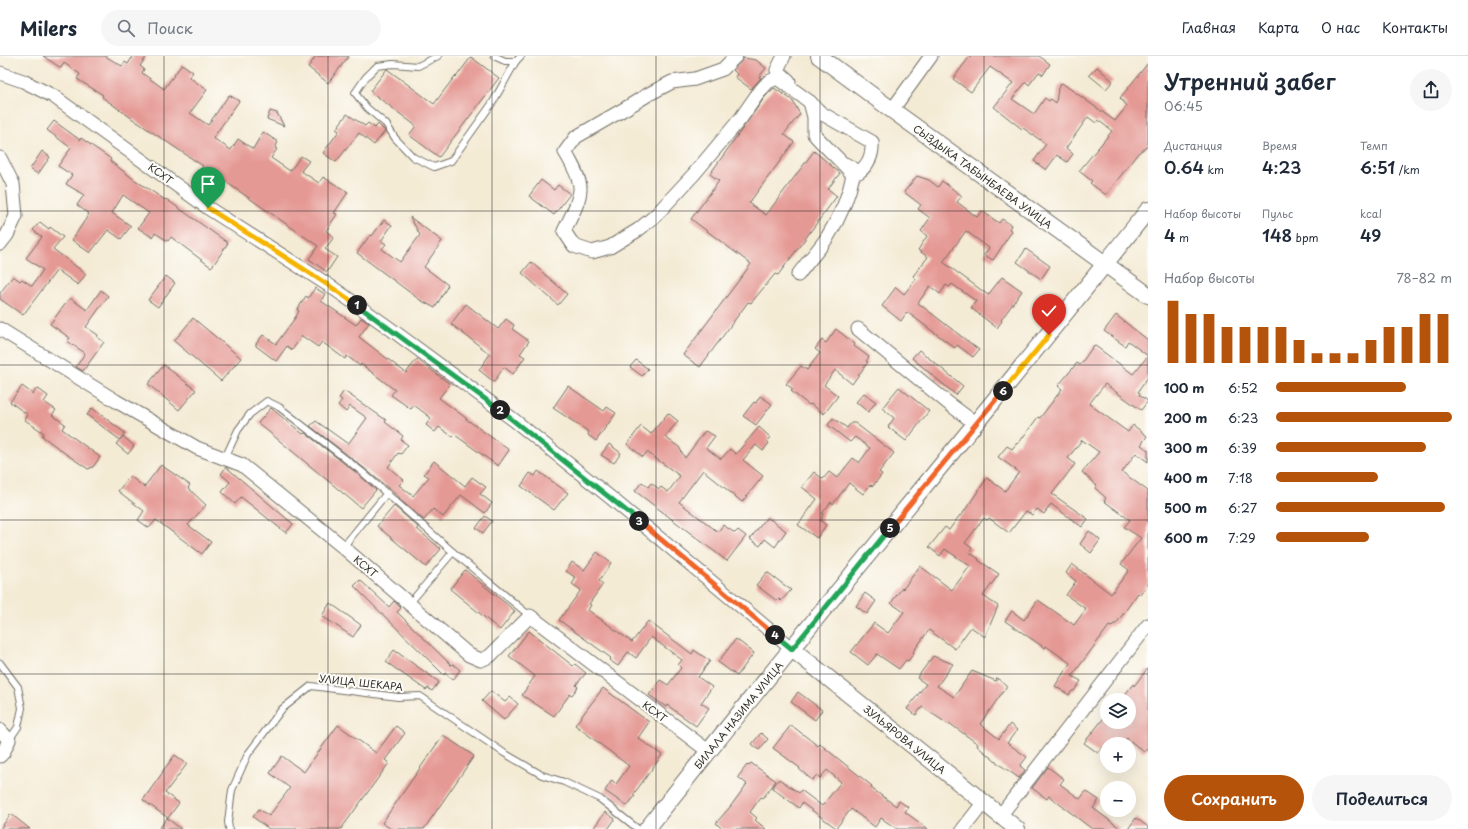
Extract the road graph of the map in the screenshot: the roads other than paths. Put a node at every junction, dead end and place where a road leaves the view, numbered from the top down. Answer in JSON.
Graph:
{"nodes":[{"id":1,"x":438,"y":56,"type":"edge"},
{"id":2,"x":494,"y":56,"type":"edge"},
{"id":3,"x":736,"y":56,"type":"edge"},
{"id":4,"x":784,"y":56,"type":"edge"},
{"id":5,"x":819,"y":56,"type":"edge"},
{"id":6,"x":931,"y":56,"type":"edge"},
{"id":7,"x":518,"y":58,"type":"edge"},
{"id":8,"x":0,"y":73,"type":"edge"},
{"id":9,"x":810,"y":102,"type":"junction"},
{"id":10,"x":892,"y":110,"type":"junction"},
{"id":11,"x":0,"y":158,"type":"edge"},
{"id":12,"x":845,"y":164,"type":"junction"},
{"id":13,"x":1148,"y":210,"type":"edge"},
{"id":14,"x":0,"y":244,"type":"edge"},
{"id":15,"x":1105,"y":264,"type":"junction"},
{"id":16,"x":798,"y":275,"type":"dead end"},
{"id":17,"x":1148,"y":294,"type":"edge"},
{"id":18,"x":0,"y":329,"type":"edge"},
{"id":19,"x":858,"y":329,"type":"dead end"},
{"id":20,"x":976,"y":424,"type":"junction"},
{"id":21,"x":225,"y":458,"type":"junction"},
{"id":22,"x":387,"y":493,"type":"junction"},
{"id":23,"x":343,"y":547,"type":"junction"},
{"id":24,"x":453,"y":552,"type":"junction"},
{"id":25,"x":409,"y":604,"type":"junction"},
{"id":26,"x":530,"y":616,"type":"junction"},
{"id":27,"x":1148,"y":625,"type":"edge"},
{"id":28,"x":792,"y":649,"type":"junction"},
{"id":29,"x":0,"y":663,"type":"edge"},
{"id":30,"x":4,"y":735,"type":"edge"},
{"id":31,"x":708,"y":751,"type":"junction"},
{"id":32,"x":0,"y":756,"type":"edge"},
{"id":33,"x":984,"y":802,"type":"junction"},
{"id":34,"x":1000,"y":816,"type":"junction"},
{"id":35,"x":229,"y":829,"type":"edge"},
{"id":36,"x":638,"y":829,"type":"edge"},
{"id":37,"x":647,"y":829,"type":"edge"},
{"id":38,"x":963,"y":829,"type":"edge"},
{"id":39,"x":1017,"y":829,"type":"edge"}],
"edges":[{"from":1,"to":7,"type":"lane"},
{"from":2,"to":7,"type":"lane"},
{"from":3,"to":9,"type":"street"},
{"from":4,"to":9,"type":"street"},
{"from":5,"to":10,"type":"street","name":"СЫЗДЫКА ТАБЫНБАЕВА УЛИЦА"},
{"from":6,"to":10,"type":"street"},
{"from":8,"to":28,"type":"street","name":"КСХТ"},
{"from":9,"to":12,"type":"street"},
{"from":9,"to":12,"type":"street"},
{"from":10,"to":15,"type":"street","name":"СЫЗДЫКА ТАБЫНБАЕВА УЛИЦА"},
{"from":11,"to":14,"type":"street"},
{"from":12,"to":16,"type":"street"},
{"from":13,"to":15,"type":"street","name":"БИЛАЛА НАЗИМА УЛИЦА"},
{"from":15,"to":17,"type":"street","name":"СЫЗДЫКА ТАБЫНБАЕВА УЛИЦА"},
{"from":15,"to":20,"type":"street","name":"БИЛАЛА НАЗИМА УЛИЦА"},
{"from":18,"to":21,"type":"street","name":"КСХТ"},
{"from":19,"to":20,"type":"street"},
{"from":20,"to":28,"type":"street","name":"БИЛАЛА НАЗИМА УЛИЦА"},
{"from":21,"to":22,"type":"lane"},
{"from":21,"to":23,"type":"street","name":"КСХТ"},
{"from":22,"to":23,"type":"lane"},
{"from":22,"to":24,"type":"lane"},
{"from":23,"to":25,"type":"street","name":"КСХТ"},
{"from":24,"to":25,"type":"lane"},
{"from":24,"to":26,"type":"lane"},
{"from":25,"to":26,"type":"street","name":"КСХТ"},
{"from":26,"to":31,"type":"street","name":"КСХТ"},
{"from":27,"to":34,"type":"street"},
{"from":28,"to":31,"type":"street","name":"БИЛАЛА НАЗИМА УЛИЦА"},
{"from":28,"to":33,"type":"street","name":"ЗУЛЬЯРОВА УЛИЦА"},
{"from":29,"to":30,"type":"lane"},
{"from":30,"to":32,"type":"street"},
{"from":31,"to":37,"type":"street","name":"БИЛАЛА НАЗИМА УЛИЦА"},
{"from":33,"to":34,"type":"street","name":"ЗУЛЬЯРОВА УЛИЦА"},
{"from":33,"to":38,"type":"street"},
{"from":34,"to":39,"type":"street","name":"ЗУЛЬЯРОВА УЛИЦА"},
{"from":35,"to":36,"type":"lane","name":"УЛИЦА ШЕКАРА"}]}
